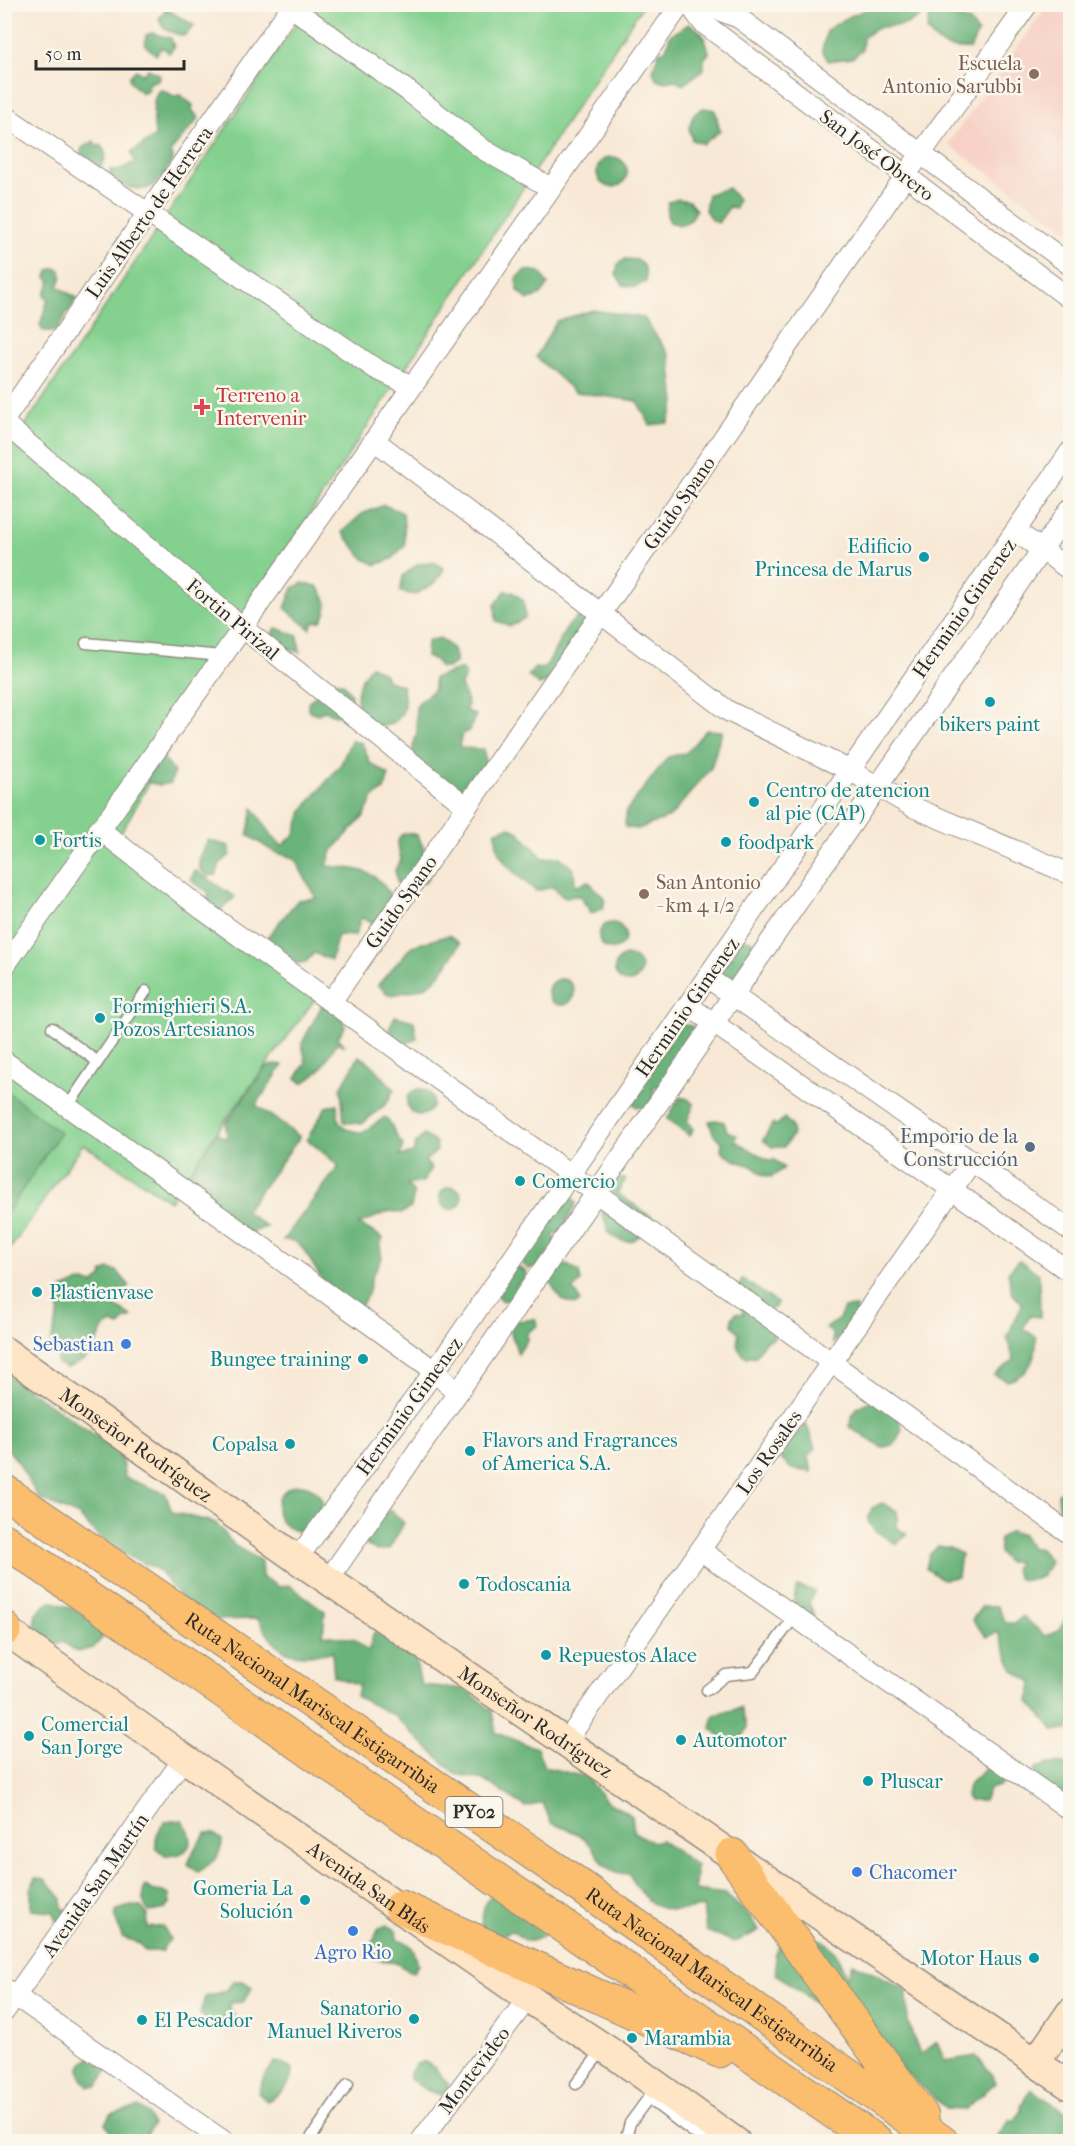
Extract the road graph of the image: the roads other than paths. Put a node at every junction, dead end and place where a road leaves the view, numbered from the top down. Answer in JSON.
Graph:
{"nodes":[{"id":1,"x":681,"y":4,"type":"edge"},
{"id":2,"x":689,"y":4,"type":"edge"},
{"id":3,"x":702,"y":4,"type":"edge"},
{"id":4,"x":1028,"y":4,"type":"edge"},
{"id":5,"x":291,"y":5,"type":"edge"},
{"id":6,"x":4,"y":115,"type":"edge"},
{"id":7,"x":920,"y":155,"type":"junction"},
{"id":8,"x":905,"y":177,"type":"junction"},
{"id":9,"x":551,"y":188,"type":"junction"},
{"id":10,"x":147,"y":214,"type":"junction"},
{"id":11,"x":1071,"y":265,"type":"edge"},
{"id":12,"x":1071,"y":299,"type":"edge"},
{"id":13,"x":412,"y":386,"type":"junction"},
{"id":14,"x":4,"y":422,"type":"edge"},
{"id":15,"x":374,"y":440,"type":"junction"},
{"id":16,"x":1071,"y":452,"type":"edge"},
{"id":17,"x":1071,"y":510,"type":"edge"},
{"id":18,"x":1017,"y":531,"type":"junction"},
{"id":19,"x":1042,"y":549,"type":"junction"},
{"id":20,"x":1071,"y":570,"type":"edge"},
{"id":21,"x":602,"y":614,"type":"junction"},
{"id":22,"x":242,"y":627,"type":"junction"},
{"id":23,"x":86,"y":643,"type":"dead end"},
{"id":24,"x":221,"y":656,"type":"junction"},
{"id":25,"x":851,"y":771,"type":"junction"},
{"id":26,"x":876,"y":788,"type":"junction"},
{"id":27,"x":467,"y":807,"type":"junction"},
{"id":28,"x":99,"y":830,"type":"junction"},
{"id":29,"x":1071,"y":874,"type":"edge"},
{"id":30,"x":4,"y":967,"type":"edge"},
{"id":31,"x":708,"y":978,"type":"junction"},
{"id":32,"x":146,"y":991,"type":"dead end"},
{"id":33,"x":733,"y":995,"type":"junction"},
{"id":34,"x":331,"y":1002,"type":"junction"},
{"id":35,"x":688,"y":1006,"type":"junction"},
{"id":36,"x":714,"y":1023,"type":"junction"},
{"id":37,"x":52,"y":1028,"type":"dead end"},
{"id":38,"x":4,"y":1061,"type":"edge"},
{"id":39,"x":98,"y":1062,"type":"junction"},
{"id":40,"x":68,"y":1106,"type":"junction"},
{"id":41,"x":972,"y":1161,"type":"junction"},
{"id":42,"x":570,"y":1174,"type":"junction"},
{"id":43,"x":952,"y":1190,"type":"junction"},
{"id":44,"x":596,"y":1192,"type":"junction"},
{"id":45,"x":1071,"y":1230,"type":"edge"},
{"id":46,"x":1071,"y":1272,"type":"edge"},
{"id":47,"x":4,"y":1351,"type":"edge"},
{"id":48,"x":831,"y":1363,"type":"junction"},
{"id":49,"x":435,"y":1371,"type":"junction"},
{"id":50,"x":457,"y":1394,"type":"junction"},
{"id":51,"x":4,"y":1491,"type":"edge"},
{"id":52,"x":1071,"y":1534,"type":"edge"},
{"id":53,"x":4,"y":1540,"type":"edge"},
{"id":54,"x":700,"y":1550,"type":"junction"},
{"id":55,"x":297,"y":1559,"type":"junction"},
{"id":56,"x":328,"y":1580,"type":"junction"},
{"id":57,"x":795,"y":1616,"type":"junction"},
{"id":58,"x":5,"y":1629,"type":"edge"},
{"id":59,"x":707,"y":1690,"type":"dead end"},
{"id":60,"x":566,"y":1742,"type":"junction"},
{"id":61,"x":184,"y":1758,"type":"junction"},
{"id":62,"x":1071,"y":1810,"type":"edge"},
{"id":63,"x":732,"y":1856,"type":"junction"},
{"id":64,"x":401,"y":1907,"type":"junction"},
{"id":65,"x":11,"y":1992,"type":"edge"},
{"id":66,"x":528,"y":1998,"type":"junction"},
{"id":67,"x":4,"y":2012,"type":"edge"},
{"id":68,"x":1071,"y":2013,"type":"edge"},
{"id":69,"x":604,"y":2048,"type":"junction"},
{"id":70,"x":1036,"y":2062,"type":"junction"},
{"id":71,"x":348,"y":2084,"type":"dead end"},
{"id":72,"x":576,"y":2084,"type":"dead end"},
{"id":73,"x":796,"y":2086,"type":"junction"},
{"id":74,"x":1071,"y":2086,"type":"edge"},
{"id":75,"x":653,"y":2091,"type":"junction"},
{"id":76,"x":941,"y":2140,"type":"edge"},
{"id":77,"x":225,"y":2142,"type":"edge"},
{"id":78,"x":308,"y":2142,"type":"edge"},
{"id":79,"x":420,"y":2142,"type":"edge"},
{"id":80,"x":625,"y":2142,"type":"edge"},
{"id":81,"x":706,"y":2142,"type":"edge"},
{"id":82,"x":736,"y":2142,"type":"edge"},
{"id":83,"x":877,"y":2142,"type":"edge"}],
"edges":[{"from":1,"to":9,"type":"street"},
{"from":2,"to":8,"type":"street","name":"San José Obrero"},
{"from":3,"to":7,"type":"street","name":"San José Obrero"},
{"from":4,"to":7,"type":"street","name":"Guido Spano"},
{"from":5,"to":9,"type":"street"},
{"from":5,"to":10,"type":"street","name":"Luis Alberto de Herrera"},
{"from":6,"to":10,"type":"street"},
{"from":7,"to":8,"type":"street","name":"Guido Spano"},
{"from":7,"to":11,"type":"street","name":"San José Obrero"},
{"from":8,"to":12,"type":"street","name":"San José Obrero"},
{"from":8,"to":21,"type":"street","name":"Guido Spano"},
{"from":9,"to":13,"type":"street"},
{"from":10,"to":13,"type":"street"},
{"from":10,"to":14,"type":"street","name":"Luis Alberto de Herrera"},
{"from":13,"to":15,"type":"street"},
{"from":14,"to":22,"type":"street","name":"Fortin Pirizal"},
{"from":15,"to":21,"type":"street"},
{"from":15,"to":22,"type":"street"},
{"from":16,"to":18,"type":"street","name":"Herminio Gimenez"},
{"from":17,"to":19,"type":"street","name":"Herminio Gimenez"},
{"from":18,"to":19,"type":"street"},
{"from":18,"to":25,"type":"street","name":"Herminio Gimenez"},
{"from":19,"to":20,"type":"street"},
{"from":19,"to":26,"type":"street","name":"Herminio Gimenez"},
{"from":21,"to":25,"type":"street"},
{"from":21,"to":27,"type":"street","name":"Guido Spano"},
{"from":22,"to":24,"type":"street"},
{"from":22,"to":27,"type":"street","name":"Fortin Pirizal"},
{"from":23,"to":24,"type":"lane"},
{"from":24,"to":28,"type":"street"},
{"from":25,"to":26,"type":"street"},
{"from":25,"to":31,"type":"street","name":"Herminio Gimenez"},
{"from":26,"to":29,"type":"street"},
{"from":26,"to":33,"type":"street","name":"Herminio Gimenez"},
{"from":27,"to":34,"type":"street","name":"Guido Spano"},
{"from":28,"to":30,"type":"street"},
{"from":28,"to":34,"type":"street"},
{"from":31,"to":33,"type":"street"},
{"from":31,"to":35,"type":"street","name":"Herminio Gimenez"},
{"from":32,"to":39,"type":"lane"},
{"from":33,"to":36,"type":"street","name":"Herminio Gimenez"},
{"from":33,"to":41,"type":"street"},
{"from":34,"to":42,"type":"street"},
{"from":35,"to":36,"type":"street"},
{"from":35,"to":42,"type":"street","name":"Herminio Gimenez"},
{"from":36,"to":43,"type":"street"},
{"from":36,"to":44,"type":"street","name":"Herminio Gimenez"},
{"from":37,"to":39,"type":"lane"},
{"from":38,"to":40,"type":"street"},
{"from":39,"to":40,"type":"lane"},
{"from":40,"to":49,"type":"street"},
{"from":41,"to":43,"type":"street","name":"Los Rosales"},
{"from":41,"to":45,"type":"street"},
{"from":42,"to":44,"type":"street"},
{"from":42,"to":49,"type":"street","name":"Herminio Gimenez"},
{"from":43,"to":46,"type":"street"},
{"from":43,"to":48,"type":"street","name":"Los Rosales"},
{"from":44,"to":48,"type":"street"},
{"from":44,"to":50,"type":"street","name":"Herminio Gimenez"},
{"from":47,"to":55,"type":"street","name":"Monseñor Rodríguez"},
{"from":48,"to":52,"type":"street"},
{"from":48,"to":54,"type":"street","name":"Los Rosales"},
{"from":49,"to":50,"type":"street"},
{"from":49,"to":55,"type":"street","name":"Herminio Gimenez"},
{"from":50,"to":56,"type":"street","name":"Herminio Gimenez"},
{"from":51,"to":76,"type":"highway","name":"Ruta Nacional Mariscal Estigarribia","number":"PY02"},
{"from":53,"to":73,"type":"highway","name":"Ruta Nacional Mariscal Estigarribia","number":"PY02"},
{"from":54,"to":57,"type":"street"},
{"from":54,"to":60,"type":"street","name":"Los Rosales"},
{"from":55,"to":56,"type":"street","name":"Monseñor Rodríguez"},
{"from":56,"to":60,"type":"street","name":"Monseñor Rodríguez"},
{"from":57,"to":59,"type":"lane"},
{"from":57,"to":62,"type":"street"},
{"from":58,"to":61,"type":"street","name":"Avenida San Blás"},
{"from":60,"to":63,"type":"street","name":"Monseñor Rodríguez"},
{"from":61,"to":64,"type":"street","name":"Avenida San Blás"},
{"from":61,"to":65,"type":"street","name":"Avenida San Martín"},
{"from":63,"to":70,"type":"street","name":"Monseñor Rodríguez"},
{"from":63,"to":76,"type":"highway"},
{"from":64,"to":66,"type":"street","name":"Avenida San Blás"},
{"from":64,"to":73,"type":"highway"},
{"from":65,"to":67,"type":"street","name":"Avenida San Martín"},
{"from":65,"to":77,"type":"street"},
{"from":66,"to":69,"type":"street","name":"Avenida San Blás"},
{"from":66,"to":79,"type":"street","name":"Montevideo"},
{"from":68,"to":70,"type":"street"},
{"from":69,"to":72,"type":"lane"},
{"from":69,"to":75,"type":"street","name":"Avenida San Blás"},
{"from":70,"to":74,"type":"street","name":"Monseñor Rodríguez"},
{"from":71,"to":78,"type":"lane"},
{"from":73,"to":83,"type":"highway","name":"Ruta Nacional Mariscal Estigarribia","number":"PY02"},
{"from":75,"to":80,"type":"lane"},
{"from":75,"to":81,"type":"lane"},
{"from":75,"to":82,"type":"street","name":"Avenida San Blás"}]}
